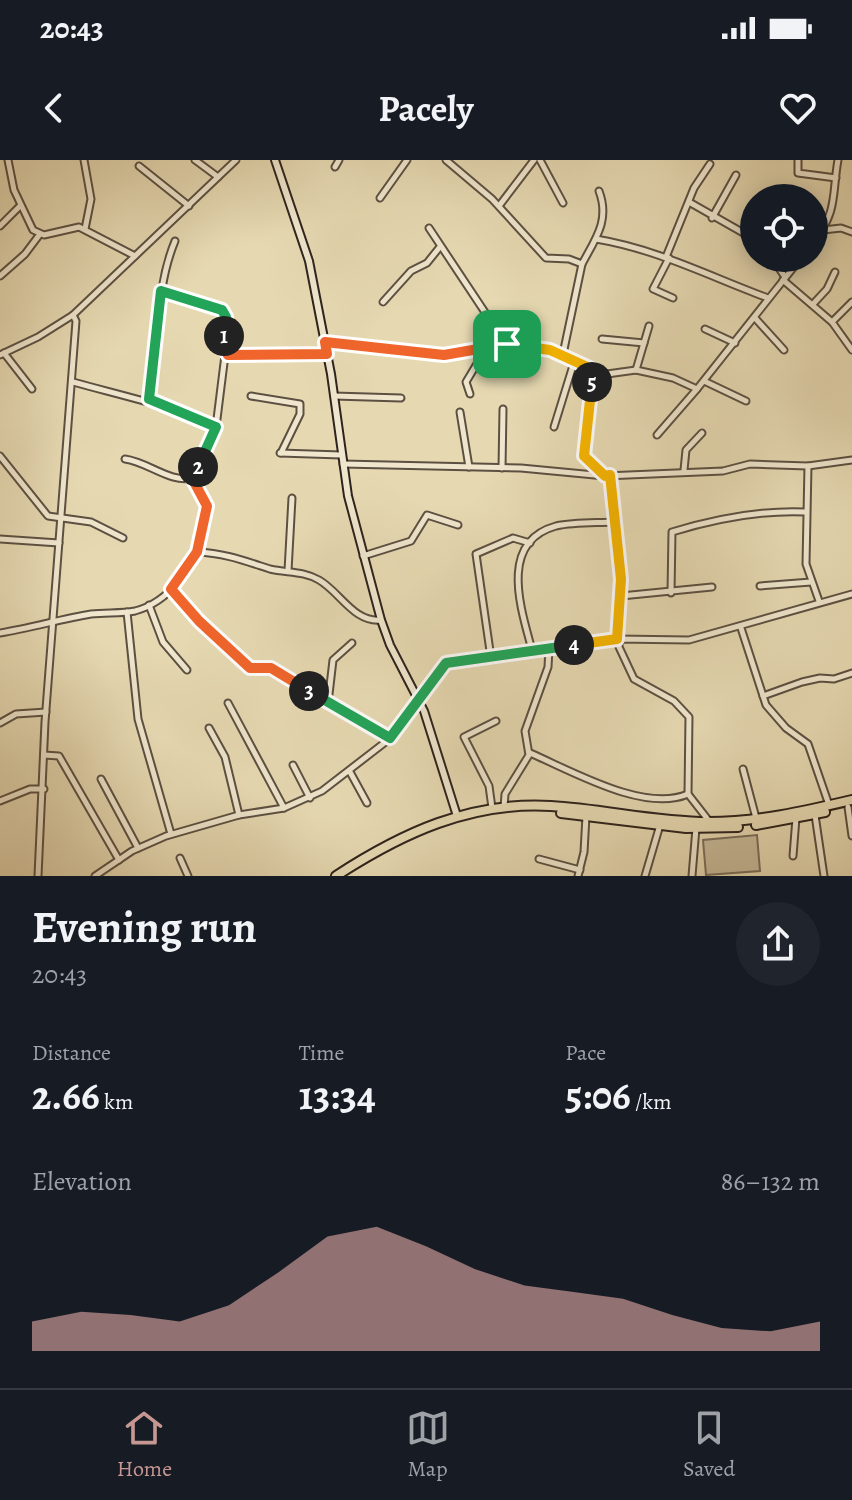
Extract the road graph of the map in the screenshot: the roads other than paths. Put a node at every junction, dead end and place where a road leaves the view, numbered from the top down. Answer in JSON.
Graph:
{"nodes":[{"id":1,"x":8,"y":160,"type":"edge"},
{"id":2,"x":84,"y":160,"type":"edge"},
{"id":3,"x":195,"y":160,"type":"edge"},
{"id":4,"x":236,"y":160,"type":"edge"},
{"id":5,"x":275,"y":160,"type":"edge"},
{"id":6,"x":339,"y":160,"type":"edge"},
{"id":7,"x":407,"y":160,"type":"edge"},
{"id":8,"x":446,"y":160,"type":"edge"},
{"id":9,"x":537,"y":160,"type":"edge"},
{"id":10,"x":798,"y":160,"type":"edge"},
{"id":11,"x":838,"y":160,"type":"edge"},
{"id":12,"x":710,"y":164,"type":"dead end"},
{"id":13,"x":139,"y":166,"type":"dead end"},
{"id":14,"x":335,"y":167,"type":"dead end"},
{"id":15,"x":736,"y":175,"type":"dead end"},
{"id":16,"x":218,"y":177,"type":"junction"},
{"id":17,"x":836,"y":178,"type":"junction"},
{"id":18,"x":599,"y":191,"type":"dead end"},
{"id":19,"x":380,"y":198,"type":"dead end"},
{"id":20,"x":689,"y":202,"type":"junction"},
{"id":21,"x":563,"y":203,"type":"dead end"},
{"id":22,"x":20,"y":206,"type":"junction"},
{"id":23,"x":189,"y":206,"type":"junction"},
{"id":24,"x":499,"y":206,"type":"junction"},
{"id":25,"x":712,"y":218,"type":"junction"},
{"id":26,"x":828,"y":218,"type":"edge"},
{"id":27,"x":0,"y":226,"type":"edge"},
{"id":28,"x":429,"y":228,"type":"dead end"},
{"id":29,"x":85,"y":229,"type":"junction"},
{"id":30,"x":828,"y":229,"type":"edge"},
{"id":31,"x":740,"y":232,"type":"edge"},
{"id":32,"x":852,"y":232,"type":"edge"},
{"id":33,"x":40,"y":234,"type":"junction"},
{"id":34,"x":596,"y":239,"type":"junction"},
{"id":35,"x":175,"y":241,"type":"dead end"},
{"id":36,"x":439,"y":248,"type":"junction"},
{"id":37,"x":135,"y":256,"type":"junction"},
{"id":38,"x":667,"y":258,"type":"junction"},
{"id":39,"x":582,"y":264,"type":"junction"},
{"id":40,"x":780,"y":272,"type":"edge"},
{"id":41,"x":789,"y":272,"type":"edge"},
{"id":42,"x":835,"y":272,"type":"dead end"},
{"id":43,"x":0,"y":276,"type":"edge"},
{"id":44,"x":784,"y":278,"type":"junction"},
{"id":45,"x":161,"y":291,"type":"junction"},
{"id":46,"x":673,"y":298,"type":"dead end"},
{"id":47,"x":768,"y":298,"type":"junction"},
{"id":48,"x":383,"y":302,"type":"dead end"},
{"id":49,"x":852,"y":302,"type":"edge"},
{"id":50,"x":814,"y":303,"type":"junction"},
{"id":51,"x":73,"y":315,"type":"junction"},
{"id":52,"x":755,"y":318,"type":"junction"},
{"id":53,"x":832,"y":322,"type":"junction"},
{"id":54,"x":649,"y":326,"type":"dead end"},
{"id":55,"x":705,"y":329,"type":"dead end"},
{"id":56,"x":602,"y":339,"type":"dead end"},
{"id":57,"x":325,"y":342,"type":"junction"},
{"id":58,"x":644,"y":343,"type":"junction"},
{"id":59,"x":735,"y":343,"type":"junction"},
{"id":60,"x":507,"y":344,"type":"junction"},
{"id":61,"x":479,"y":349,"type":"junction"},
{"id":62,"x":784,"y":350,"type":"dead end"},
{"id":63,"x":852,"y":350,"type":"edge"},
{"id":64,"x":2,"y":354,"type":"edge"},
{"id":65,"x":327,"y":354,"type":"junction"},
{"id":66,"x":563,"y":354,"type":"junction"},
{"id":67,"x":225,"y":355,"type":"junction"},
{"id":68,"x":575,"y":359,"type":"junction"},
{"id":69,"x":594,"y":370,"type":"junction"},
{"id":70,"x":636,"y":370,"type":"junction"},
{"id":71,"x":704,"y":381,"type":"junction"},
{"id":72,"x":73,"y":382,"type":"junction"},
{"id":73,"x":32,"y":389,"type":"dead end"},
{"id":74,"x":697,"y":389,"type":"junction"},
{"id":75,"x":470,"y":394,"type":"dead end"},
{"id":76,"x":251,"y":396,"type":"dead end"},
{"id":77,"x":334,"y":396,"type":"junction"},
{"id":78,"x":401,"y":398,"type":"dead end"},
{"id":79,"x":149,"y":399,"type":"junction"},
{"id":80,"x":746,"y":401,"type":"dead end"},
{"id":81,"x":503,"y":409,"type":"dead end"},
{"id":82,"x":460,"y":412,"type":"dead end"},
{"id":83,"x":216,"y":427,"type":"junction"},
{"id":84,"x":554,"y":427,"type":"dead end"},
{"id":85,"x":702,"y":433,"type":"dead end"},
{"id":86,"x":657,"y":435,"type":"dead end"},
{"id":87,"x":341,"y":455,"type":"junction"},
{"id":88,"x":0,"y":456,"type":"edge"},
{"id":89,"x":125,"y":459,"type":"dead end"},
{"id":90,"x":852,"y":460,"type":"edge"},
{"id":91,"x":343,"y":464,"type":"junction"},
{"id":92,"x":808,"y":466,"type":"junction"},
{"id":93,"x":469,"y":467,"type":"junction"},
{"id":94,"x":502,"y":468,"type":"junction"},
{"id":95,"x":683,"y":470,"type":"junction"},
{"id":96,"x":608,"y":475,"type":"junction"},
{"id":97,"x":192,"y":478,"type":"junction"},
{"id":98,"x":292,"y":498,"type":"dead end"},
{"id":99,"x":805,"y":512,"type":"junction"},
{"id":100,"x":62,"y":520,"type":"junction"},
{"id":101,"x":613,"y":522,"type":"junction"},
{"id":102,"x":458,"y":525,"type":"dead end"},
{"id":103,"x":123,"y":538,"type":"dead end"},
{"id":104,"x":0,"y":539,"type":"edge"},
{"id":105,"x":59,"y":543,"type":"junction"},
{"id":106,"x":530,"y":543,"type":"junction"},
{"id":107,"x":197,"y":552,"type":"junction"},
{"id":108,"x":363,"y":556,"type":"junction"},
{"id":109,"x":288,"y":571,"type":"junction"},
{"id":110,"x":811,"y":582,"type":"junction"},
{"id":111,"x":760,"y":586,"type":"dead end"},
{"id":112,"x":712,"y":587,"type":"dead end"},
{"id":113,"x":171,"y":589,"type":"junction"},
{"id":114,"x":671,"y":593,"type":"junction"},
{"id":115,"x":852,"y":594,"type":"edge"},
{"id":116,"x":621,"y":596,"type":"junction"},
{"id":117,"x":819,"y":601,"type":"junction"},
{"id":118,"x":149,"y":605,"type":"junction"},
{"id":119,"x":127,"y":612,"type":"junction"},
{"id":120,"x":381,"y":620,"type":"junction"},
{"id":121,"x":53,"y":623,"type":"junction"},
{"id":122,"x":741,"y":628,"type":"junction"},
{"id":123,"x":0,"y":633,"type":"edge"},
{"id":124,"x":617,"y":639,"type":"junction"},
{"id":125,"x":352,"y":643,"type":"dead end"},
{"id":126,"x":549,"y":648,"type":"junction"},
{"id":127,"x":532,"y":650,"type":"junction"},
{"id":128,"x":491,"y":658,"type":"junction"},
{"id":129,"x":187,"y":670,"type":"dead end"},
{"id":130,"x":852,"y":673,"type":"edge"},
{"id":131,"x":763,"y":696,"type":"junction"},
{"id":132,"x":419,"y":698,"type":"junction"},
{"id":133,"x":228,"y":703,"type":"dead end"},
{"id":134,"x":328,"y":704,"type":"junction"},
{"id":135,"x":46,"y":712,"type":"junction"},
{"id":136,"x":496,"y":721,"type":"dead end"},
{"id":137,"x":0,"y":723,"type":"edge"},
{"id":138,"x":209,"y":728,"type":"dead end"},
{"id":139,"x":390,"y":738,"type":"junction"},
{"id":140,"x":530,"y":753,"type":"junction"},
{"id":141,"x":44,"y":755,"type":"junction"},
{"id":142,"x":293,"y":765,"type":"dead end"},
{"id":143,"x":743,"y":769,"type":"dead end"},
{"id":144,"x":350,"y":772,"type":"junction"},
{"id":145,"x":101,"y":779,"type":"dead end"},
{"id":146,"x":44,"y":789,"type":"junction"},
{"id":147,"x":688,"y":794,"type":"junction"},
{"id":148,"x":310,"y":798,"type":"junction"},
{"id":149,"x":0,"y":801,"type":"edge"},
{"id":150,"x":367,"y":803,"type":"dead end"},
{"id":151,"x":851,"y":804,"type":"edge"},
{"id":152,"x":829,"y":805,"type":"junction"},
{"id":153,"x":504,"y":807,"type":"junction"},
{"id":154,"x":284,"y":808,"type":"junction"},
{"id":155,"x":492,"y":809,"type":"junction"},
{"id":156,"x":815,"y":814,"type":"junction"},
{"id":157,"x":239,"y":815,"type":"junction"},
{"id":158,"x":457,"y":816,"type":"junction"},
{"id":159,"x":586,"y":816,"type":"junction"},
{"id":160,"x":796,"y":818,"type":"junction"},
{"id":161,"x":756,"y":819,"type":"junction"},
{"id":162,"x":709,"y":822,"type":"junction"},
{"id":163,"x":660,"y":825,"type":"junction"},
{"id":164,"x":696,"y":827,"type":"junction"},
{"id":165,"x":171,"y":834,"type":"junction"},
{"id":166,"x":852,"y":836,"type":"edge"},
{"id":167,"x":138,"y":848,"type":"junction"},
{"id":168,"x":793,"y":856,"type":"dead end"},
{"id":169,"x":180,"y":858,"type":"dead end"},
{"id":170,"x":539,"y":859,"type":"dead end"},
{"id":171,"x":119,"y":860,"type":"junction"},
{"id":172,"x":579,"y":873,"type":"edge"},
{"id":173,"x":38,"y":876,"type":"edge"},
{"id":174,"x":95,"y":876,"type":"edge"},
{"id":175,"x":188,"y":876,"type":"edge"},
{"id":176,"x":336,"y":876,"type":"edge"},
{"id":177,"x":347,"y":876,"type":"edge"},
{"id":178,"x":645,"y":876,"type":"edge"},
{"id":179,"x":692,"y":876,"type":"edge"},
{"id":180,"x":824,"y":876,"type":"edge"}],
"edges":[{"from":1,"to":22,"type":"street"},
{"from":2,"to":29,"type":"street"},
{"from":3,"to":16,"type":"street"},
{"from":4,"to":16,"type":"street"},
{"from":5,"to":57,"type":"street"},
{"from":6,"to":14,"type":"street"},
{"from":7,"to":19,"type":"street"},
{"from":8,"to":24,"type":"street"},
{"from":9,"to":21,"type":"street"},
{"from":9,"to":24,"type":"street"},
{"from":10,"to":17,"type":"street"},
{"from":11,"to":17,"type":"street"},
{"from":12,"to":20,"type":"street"},
{"from":13,"to":23,"type":"street"},
{"from":15,"to":25,"type":"street"},
{"from":16,"to":23,"type":"street"},
{"from":17,"to":26,"type":"street"},
{"from":18,"to":34,"type":"street"},
{"from":20,"to":25,"type":"street"},
{"from":20,"to":38,"type":"street"},
{"from":22,"to":27,"type":"street"},
{"from":22,"to":33,"type":"street"},
{"from":23,"to":37,"type":"street"},
{"from":24,"to":39,"type":"street"},
{"from":25,"to":31,"type":"street"},
{"from":28,"to":36,"type":"street"},
{"from":29,"to":33,"type":"street"},
{"from":29,"to":37,"type":"street"},
{"from":30,"to":32,"type":"street"},
{"from":33,"to":43,"type":"street"},
{"from":34,"to":38,"type":"street"},
{"from":34,"to":39,"type":"street"},
{"from":35,"to":45,"type":"street"},
{"from":36,"to":48,"type":"street"},
{"from":36,"to":60,"type":"street"},
{"from":37,"to":51,"type":"street"},
{"from":38,"to":46,"type":"street"},
{"from":38,"to":47,"type":"street"},
{"from":39,"to":66,"type":"street"},
{"from":40,"to":44,"type":"street"},
{"from":41,"to":44,"type":"street"},
{"from":42,"to":50,"type":"street"},
{"from":44,"to":47,"type":"street"},
{"from":44,"to":50,"type":"street"},
{"from":45,"to":67,"type":"street"},
{"from":45,"to":79,"type":"street"},
{"from":47,"to":52,"type":"street"},
{"from":49,"to":53,"type":"street"},
{"from":50,"to":53,"type":"street"},
{"from":51,"to":64,"type":"street"},
{"from":51,"to":72,"type":"street"},
{"from":52,"to":59,"type":"street"},
{"from":52,"to":62,"type":"street"},
{"from":53,"to":63,"type":"street"},
{"from":54,"to":58,"type":"street"},
{"from":55,"to":59,"type":"street"},
{"from":56,"to":58,"type":"street"},
{"from":57,"to":61,"type":"street"},
{"from":57,"to":65,"type":"street"},
{"from":58,"to":70,"type":"street"},
{"from":59,"to":71,"type":"street"},
{"from":60,"to":61,"type":"street"},
{"from":60,"to":66,"type":"street"},
{"from":61,"to":75,"type":"street"},
{"from":64,"to":73,"type":"street"},
{"from":65,"to":67,"type":"street"},
{"from":65,"to":77,"type":"street"},
{"from":66,"to":68,"type":"street"},
{"from":67,"to":83,"type":"street"},
{"from":68,"to":69,"type":"street"},
{"from":68,"to":84,"type":"street"},
{"from":69,"to":70,"type":"street"},
{"from":69,"to":96,"type":"street"},
{"from":70,"to":74,"type":"street"},
{"from":71,"to":74,"type":"street"},
{"from":71,"to":80,"type":"street"},
{"from":72,"to":79,"type":"street"},
{"from":72,"to":100,"type":"street"},
{"from":74,"to":86,"type":"street"},
{"from":76,"to":87,"type":"street"},
{"from":77,"to":78,"type":"street"},
{"from":77,"to":87,"type":"street"},
{"from":79,"to":83,"type":"street"},
{"from":81,"to":94,"type":"street"},
{"from":82,"to":93,"type":"street"},
{"from":83,"to":97,"type":"street"},
{"from":85,"to":95,"type":"street"},
{"from":87,"to":91,"type":"street"},
{"from":88,"to":100,"type":"street"},
{"from":89,"to":97,"type":"street"},
{"from":90,"to":92,"type":"street"},
{"from":91,"to":93,"type":"street"},
{"from":91,"to":108,"type":"street"},
{"from":92,"to":95,"type":"street"},
{"from":92,"to":99,"type":"street"},
{"from":93,"to":94,"type":"street"},
{"from":94,"to":96,"type":"street"},
{"from":95,"to":96,"type":"street"},
{"from":96,"to":101,"type":"street"},
{"from":97,"to":107,"type":"street"},
{"from":98,"to":109,"type":"street"},
{"from":99,"to":110,"type":"street"},
{"from":99,"to":114,"type":"street"},
{"from":100,"to":103,"type":"street"},
{"from":100,"to":105,"type":"street"},
{"from":101,"to":106,"type":"street"},
{"from":101,"to":116,"type":"street"},
{"from":102,"to":108,"type":"street"},
{"from":104,"to":105,"type":"street"},
{"from":105,"to":121,"type":"street"},
{"from":106,"to":127,"type":"street"},
{"from":106,"to":128,"type":"street"},
{"from":107,"to":109,"type":"street"},
{"from":107,"to":113,"type":"street"},
{"from":108,"to":120,"type":"street"},
{"from":109,"to":120,"type":"street"},
{"from":110,"to":111,"type":"street"},
{"from":110,"to":117,"type":"street"},
{"from":112,"to":114,"type":"street"},
{"from":113,"to":118,"type":"street"},
{"from":113,"to":134,"type":"street"},
{"from":114,"to":116,"type":"street"},
{"from":115,"to":117,"type":"street"},
{"from":116,"to":124,"type":"street"},
{"from":117,"to":122,"type":"street"},
{"from":118,"to":119,"type":"street"},
{"from":118,"to":129,"type":"street"},
{"from":119,"to":121,"type":"street"},
{"from":119,"to":165,"type":"street"},
{"from":120,"to":132,"type":"street"},
{"from":121,"to":123,"type":"street"},
{"from":121,"to":135,"type":"street"},
{"from":122,"to":124,"type":"street"},
{"from":122,"to":131,"type":"street"},
{"from":124,"to":126,"type":"street"},
{"from":124,"to":147,"type":"street"},
{"from":125,"to":134,"type":"street"},
{"from":126,"to":127,"type":"street"},
{"from":126,"to":140,"type":"street"},
{"from":127,"to":128,"type":"street"},
{"from":128,"to":132,"type":"street"},
{"from":130,"to":131,"type":"street"},
{"from":131,"to":152,"type":"street"},
{"from":132,"to":139,"type":"street"},
{"from":132,"to":158,"type":"street"},
{"from":133,"to":154,"type":"street"},
{"from":134,"to":139,"type":"street"},
{"from":135,"to":137,"type":"street"},
{"from":135,"to":141,"type":"street"},
{"from":136,"to":155,"type":"street"},
{"from":138,"to":157,"type":"street"},
{"from":139,"to":144,"type":"street"},
{"from":140,"to":147,"type":"street"},
{"from":140,"to":153,"type":"street"},
{"from":141,"to":146,"type":"street"},
{"from":141,"to":171,"type":"street"},
{"from":142,"to":148,"type":"street"},
{"from":143,"to":161,"type":"street"},
{"from":144,"to":148,"type":"street"},
{"from":144,"to":150,"type":"street"},
{"from":145,"to":167,"type":"street"},
{"from":146,"to":149,"type":"street"},
{"from":146,"to":173,"type":"street"},
{"from":147,"to":162,"type":"street"},
{"from":148,"to":154,"type":"street"},
{"from":151,"to":152,"type":"main road"},
{"from":151,"to":156,"type":"main road"},
{"from":151,"to":166,"type":"street"},
{"from":152,"to":161,"type":"main road"},
{"from":153,"to":155,"type":"main road"},
{"from":153,"to":162,"type":"main road"},
{"from":154,"to":157,"type":"street"},
{"from":155,"to":158,"type":"main road"},
{"from":156,"to":160,"type":"main road"},
{"from":156,"to":180,"type":"street"},
{"from":157,"to":165,"type":"street"},
{"from":158,"to":176,"type":"main road"},
{"from":159,"to":163,"type":"main road"},
{"from":159,"to":172,"type":"street"},
{"from":159,"to":177,"type":"main road"},
{"from":160,"to":164,"type":"main road"},
{"from":160,"to":168,"type":"street"},
{"from":161,"to":162,"type":"main road"},
{"from":163,"to":164,"type":"main road"},
{"from":163,"to":178,"type":"street"},
{"from":164,"to":179,"type":"street"},
{"from":165,"to":167,"type":"street"},
{"from":167,"to":171,"type":"street"},
{"from":169,"to":175,"type":"street"},
{"from":170,"to":172,"type":"street"},
{"from":171,"to":174,"type":"street"}]}
